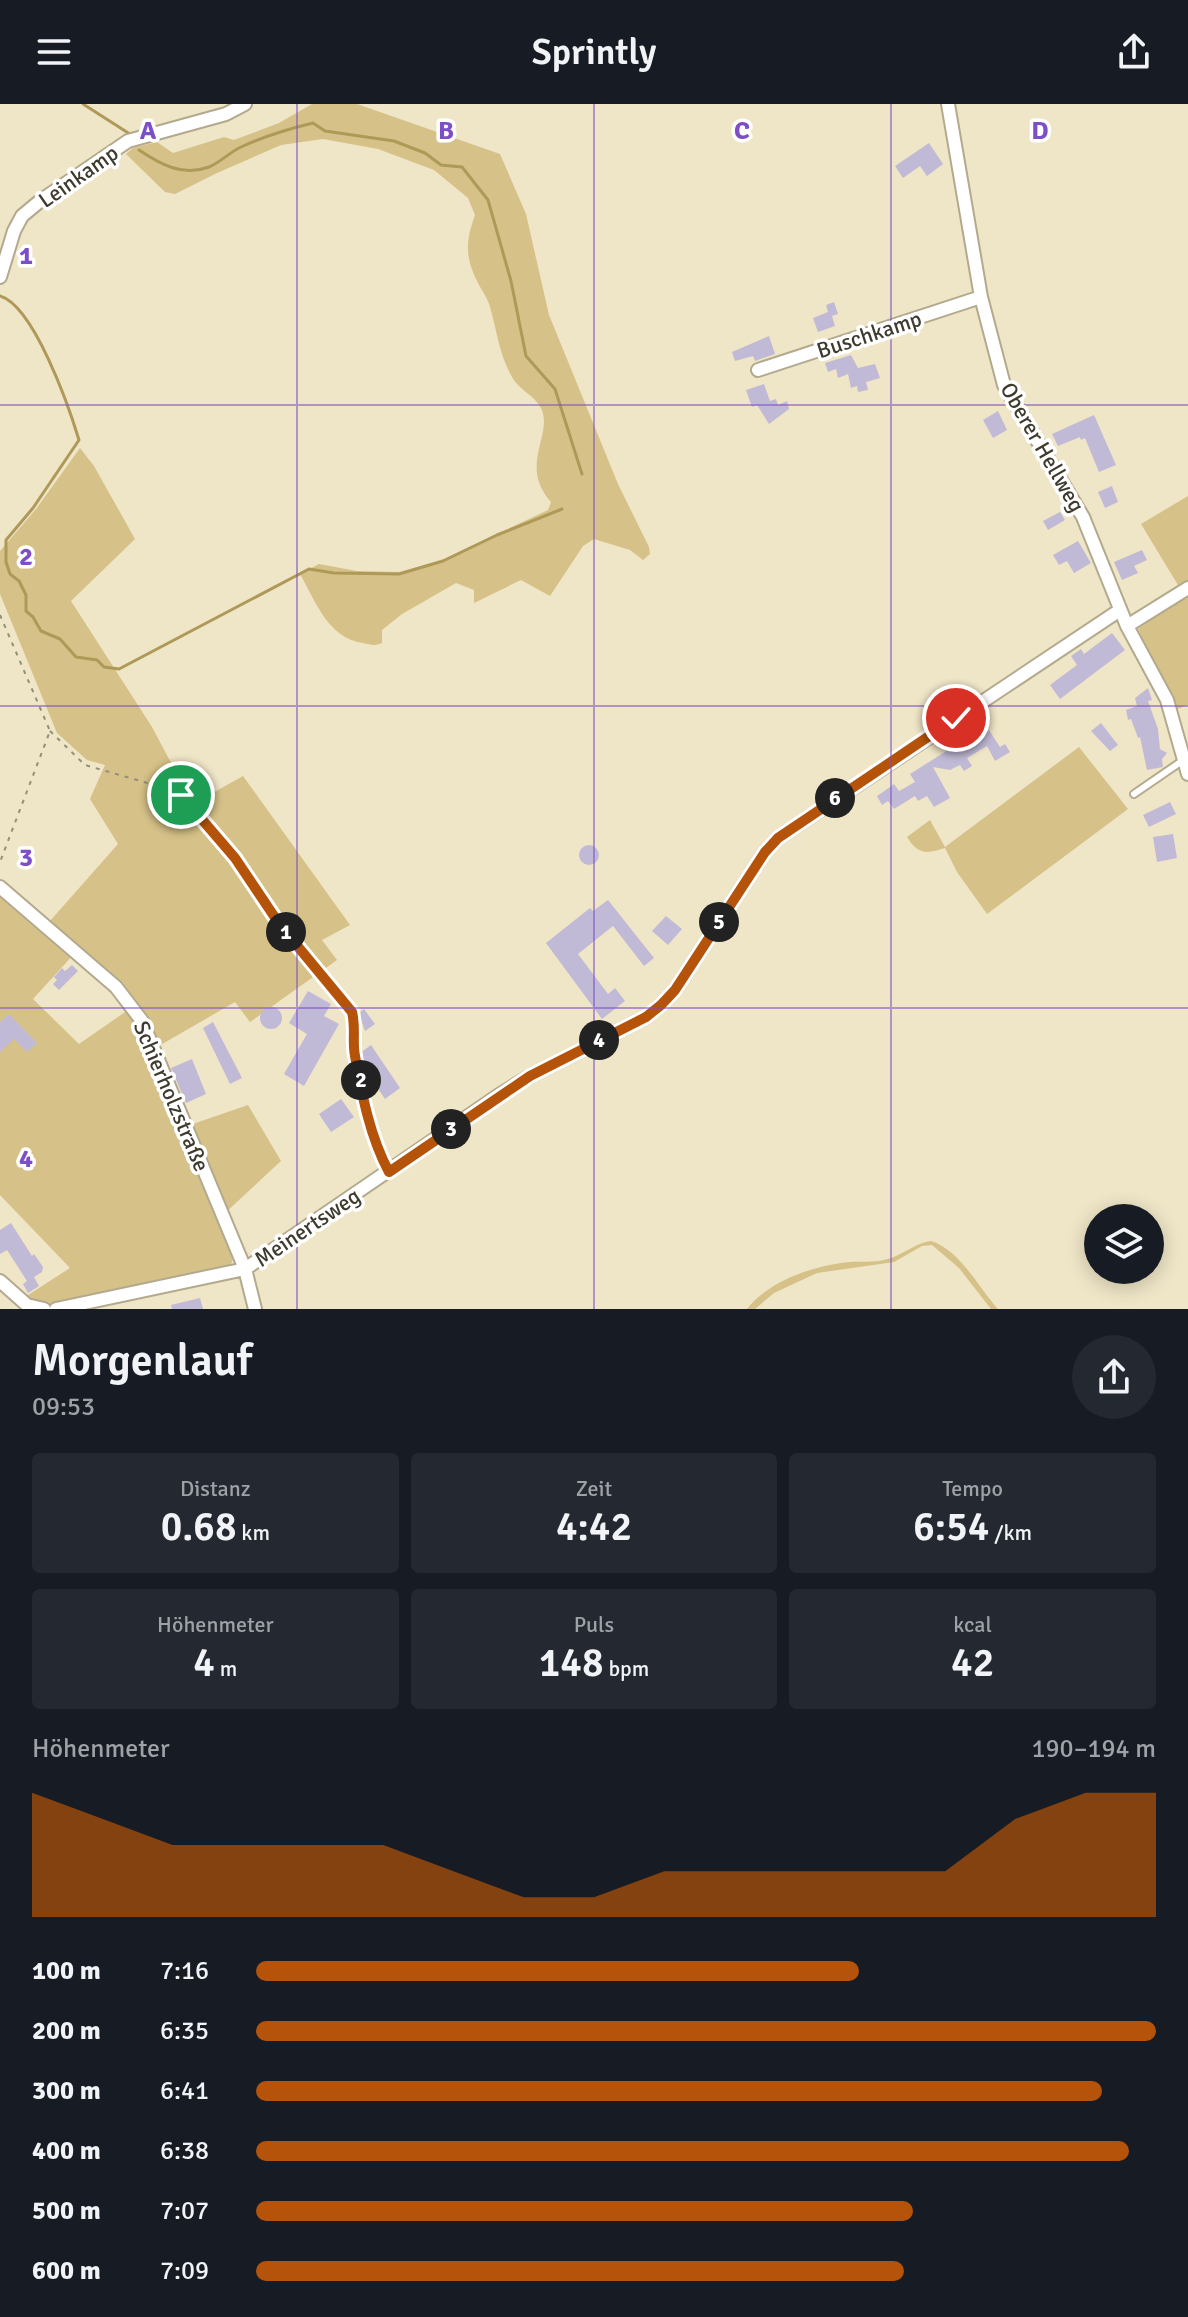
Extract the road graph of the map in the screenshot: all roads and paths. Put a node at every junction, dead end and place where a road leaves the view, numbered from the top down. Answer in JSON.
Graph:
{"nodes":[{"id":1,"x":245,"y":104,"type":"edge"},
{"id":2,"x":948,"y":104,"type":"edge"},
{"id":3,"x":0,"y":277,"type":"edge"},
{"id":4,"x":981,"y":297,"type":"junction"},
{"id":5,"x":758,"y":370,"type":"dead end"},
{"id":6,"x":1188,"y":588,"type":"edge"},
{"id":7,"x":1120,"y":610,"type":"junction"},
{"id":8,"x":0,"y":615,"type":"edge"},
{"id":9,"x":1127,"y":626,"type":"junction"},
{"id":10,"x":50,"y":731,"type":"junction"},
{"id":11,"x":1185,"y":759,"type":"junction"},
{"id":12,"x":1188,"y":774,"type":"edge"},
{"id":13,"x":1134,"y":794,"type":"dead end"},
{"id":14,"x":0,"y":862,"type":"edge"},
{"id":15,"x":0,"y":887,"type":"edge"},
{"id":16,"x":331,"y":987,"type":"joint"},
{"id":17,"x":389,"y":1172,"type":"junction"},
{"id":18,"x":245,"y":1269,"type":"junction"},
{"id":19,"x":0,"y":1281,"type":"edge"},
{"id":20,"x":25,"y":1307,"type":"edge"},
{"id":21,"x":44,"y":1309,"type":"edge"},
{"id":22,"x":56,"y":1309,"type":"edge"},
{"id":23,"x":255,"y":1309,"type":"edge"}],
"edges":[{"from":1,"to":3,"type":"street","name":"Leinkamp"},
{"from":2,"to":4,"type":"street","name":"Oberer Hellweg"},
{"from":4,"to":5,"type":"street","name":"Buschkamp"},
{"from":4,"to":7,"type":"street","name":"Oberer Hellweg"},
{"from":6,"to":9,"type":"street"},
{"from":7,"to":9,"type":"street","name":"Oberer Hellweg"},
{"from":7,"to":17,"type":"street","name":"Meinertsweg"},
{"from":8,"to":10,"type":"path"},
{"from":9,"to":11,"type":"street","name":"Oberer Hellweg"},
{"from":10,"to":14,"type":"path"},
{"from":10,"to":16,"type":"path"},
{"from":11,"to":12,"type":"street","name":"Oberer Hellweg"},
{"from":11,"to":13,"type":"lane"},
{"from":15,"to":18,"type":"street","name":"Schierholzstraße"},
{"from":16,"to":17,"type":"lane"},
{"from":17,"to":18,"type":"street","name":"Meinertsweg"},
{"from":18,"to":22,"type":"street"},
{"from":18,"to":23,"type":"street","name":"Schierholzstraße"},
{"from":19,"to":20,"type":"street"},
{"from":20,"to":21,"type":"street"}]}
